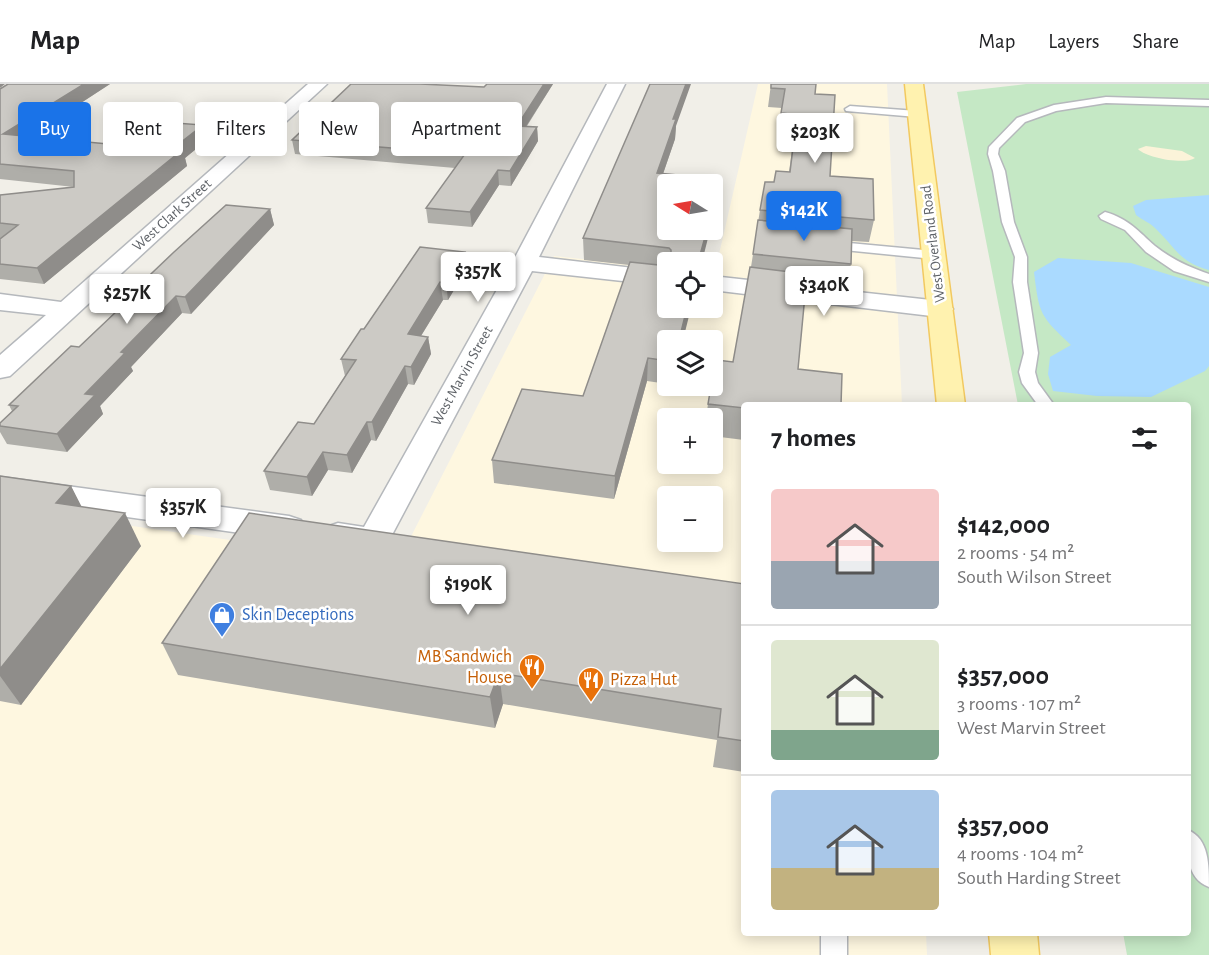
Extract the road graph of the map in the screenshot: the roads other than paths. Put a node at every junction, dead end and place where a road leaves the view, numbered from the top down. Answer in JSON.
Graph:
{"nodes":[{"id":1,"x":318,"y":84,"type":"edge"},
{"id":2,"x":616,"y":84,"type":"edge"},
{"id":3,"x":914,"y":84,"type":"edge"},
{"id":4,"x":1209,"y":103,"type":"edge"},
{"id":5,"x":850,"y":109,"type":"dead end"},
{"id":6,"x":917,"y":114,"type":"junction"},
{"id":7,"x":1105,"y":216,"type":"dead end"},
{"id":8,"x":816,"y":244,"type":"edge"},
{"id":9,"x":934,"y":255,"type":"junction"},
{"id":10,"x":524,"y":263,"type":"junction"},
{"id":11,"x":657,"y":278,"type":"edge"},
{"id":12,"x":1209,"y":278,"type":"edge"},
{"id":13,"x":723,"y":285,"type":"edge"},
{"id":14,"x":0,"y":302,"type":"edge"},
{"id":15,"x":940,"y":309,"type":"junction"},
{"id":16,"x":67,"y":310,"type":"junction"},
{"id":17,"x":0,"y":370,"type":"edge"},
{"id":18,"x":951,"y":402,"type":"edge"},
{"id":19,"x":1044,"y":402,"type":"edge"},
{"id":20,"x":0,"y":488,"type":"edge"},
{"id":21,"x":1191,"y":846,"type":"edge"},
{"id":22,"x":1209,"y":875,"type":"edge"},
{"id":23,"x":834,"y":936,"type":"edge"},
{"id":24,"x":1013,"y":936,"type":"edge"},
{"id":25,"x":834,"y":955,"type":"edge"},
{"id":26,"x":1015,"y":955,"type":"edge"}],
"edges":[{"from":1,"to":16,"type":"street","name":"West Clark Street"},
{"from":2,"to":10,"type":"street","name":"West Marvin Street"},
{"from":3,"to":6,"type":"main road","name":"West Overland Road"},
{"from":4,"to":19,"type":"lane"},
{"from":5,"to":6,"type":"lane"},
{"from":6,"to":9,"type":"main road","name":"West Overland Road"},
{"from":7,"to":12,"type":"lane"},
{"from":8,"to":9,"type":"lane"},
{"from":9,"to":15,"type":"main road","name":"West Overland Road"},
{"from":10,"to":11,"type":"street"},
{"from":10,"to":20,"type":"street","name":"West Marvin Street"},
{"from":13,"to":15,"type":"street"},
{"from":14,"to":16,"type":"street"},
{"from":15,"to":18,"type":"main road","name":"West Overland Road"},
{"from":16,"to":17,"type":"street","name":"West Clark Street"},
{"from":21,"to":22,"type":"lane"},
{"from":23,"to":25,"type":"lane"},
{"from":24,"to":26,"type":"main road"}]}
